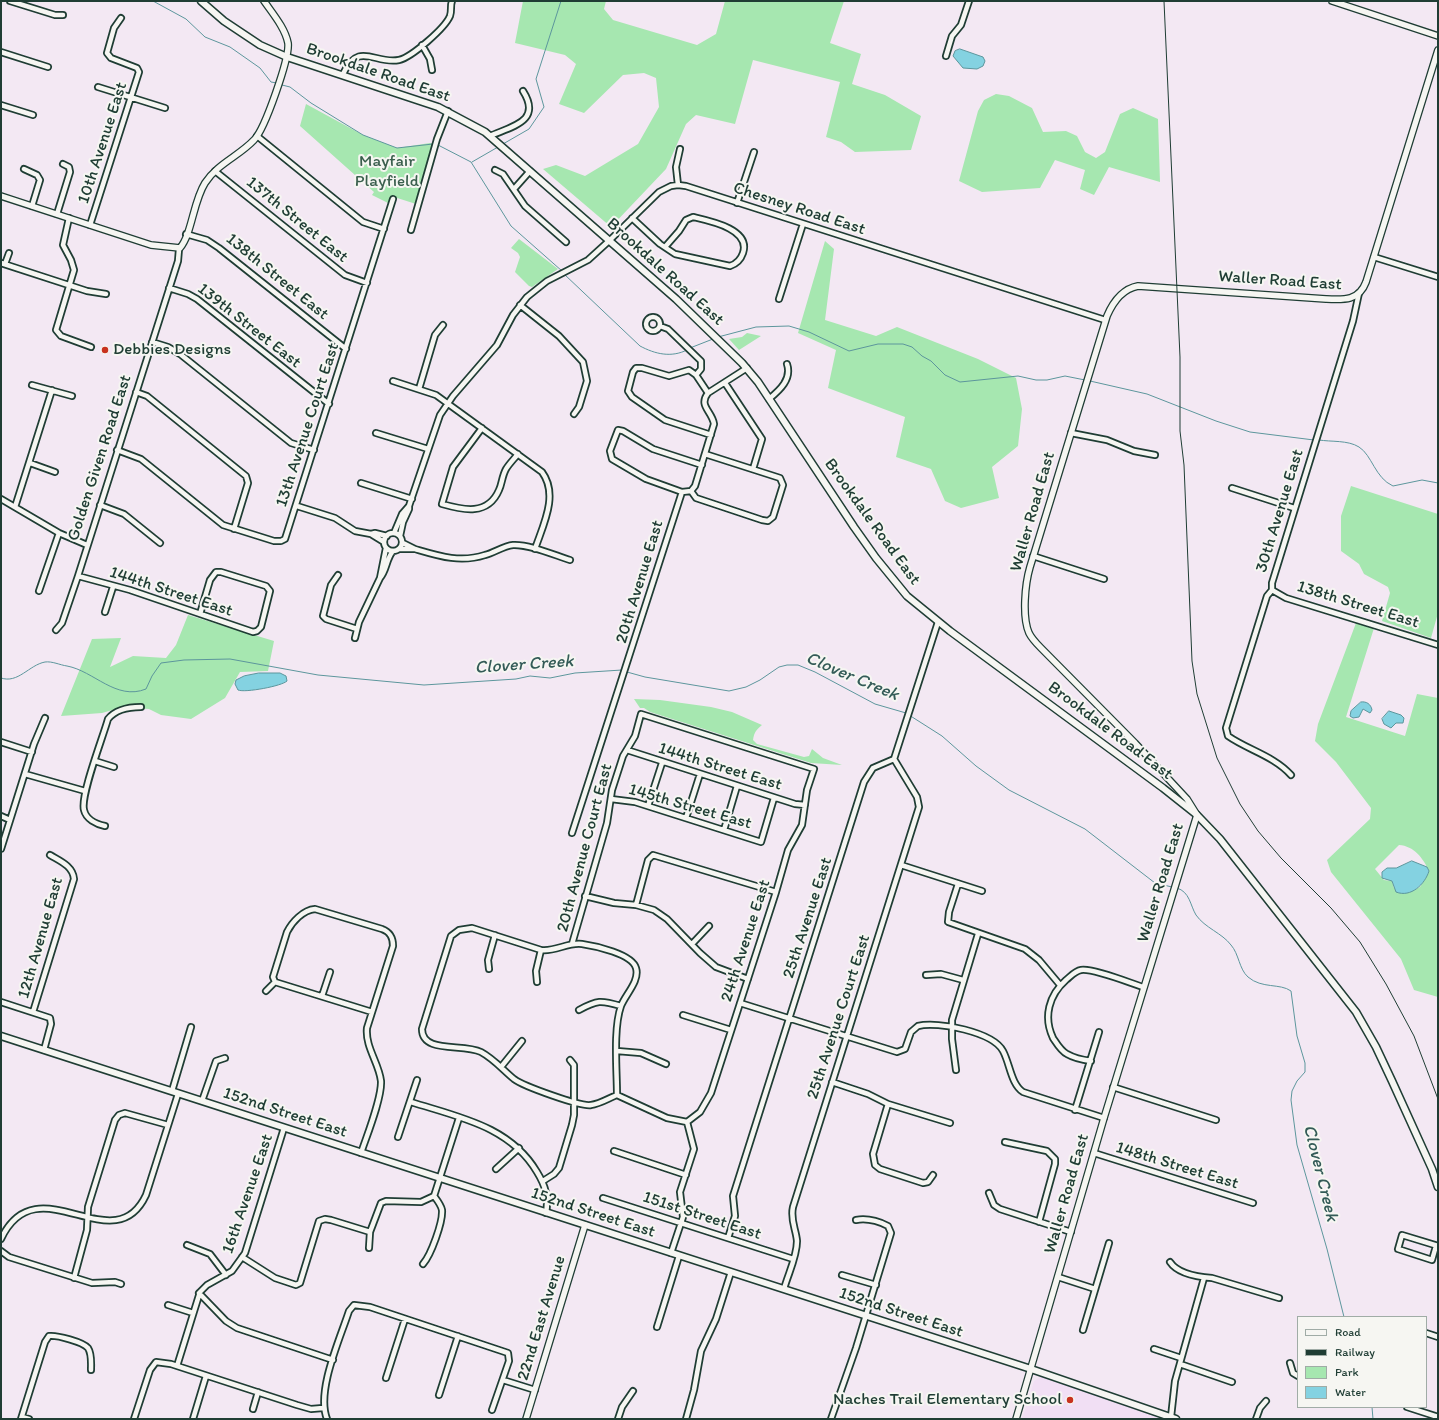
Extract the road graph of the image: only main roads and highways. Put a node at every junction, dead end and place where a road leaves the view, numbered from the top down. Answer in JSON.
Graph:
{"nodes":[{"id":1,"x":201,"y":1,"type":"edge"},
{"id":2,"x":1,"y":1036,"type":"edge"},
{"id":3,"x":1438,"y":1187,"type":"edge"},
{"id":4,"x":1173,"y":1418,"type":"edge"}],
"edges":[{"from":1,"to":3,"type":"main road","name":"Brookdale Road East"},
{"from":2,"to":4,"type":"main road","name":"152nd Street East"}]}
